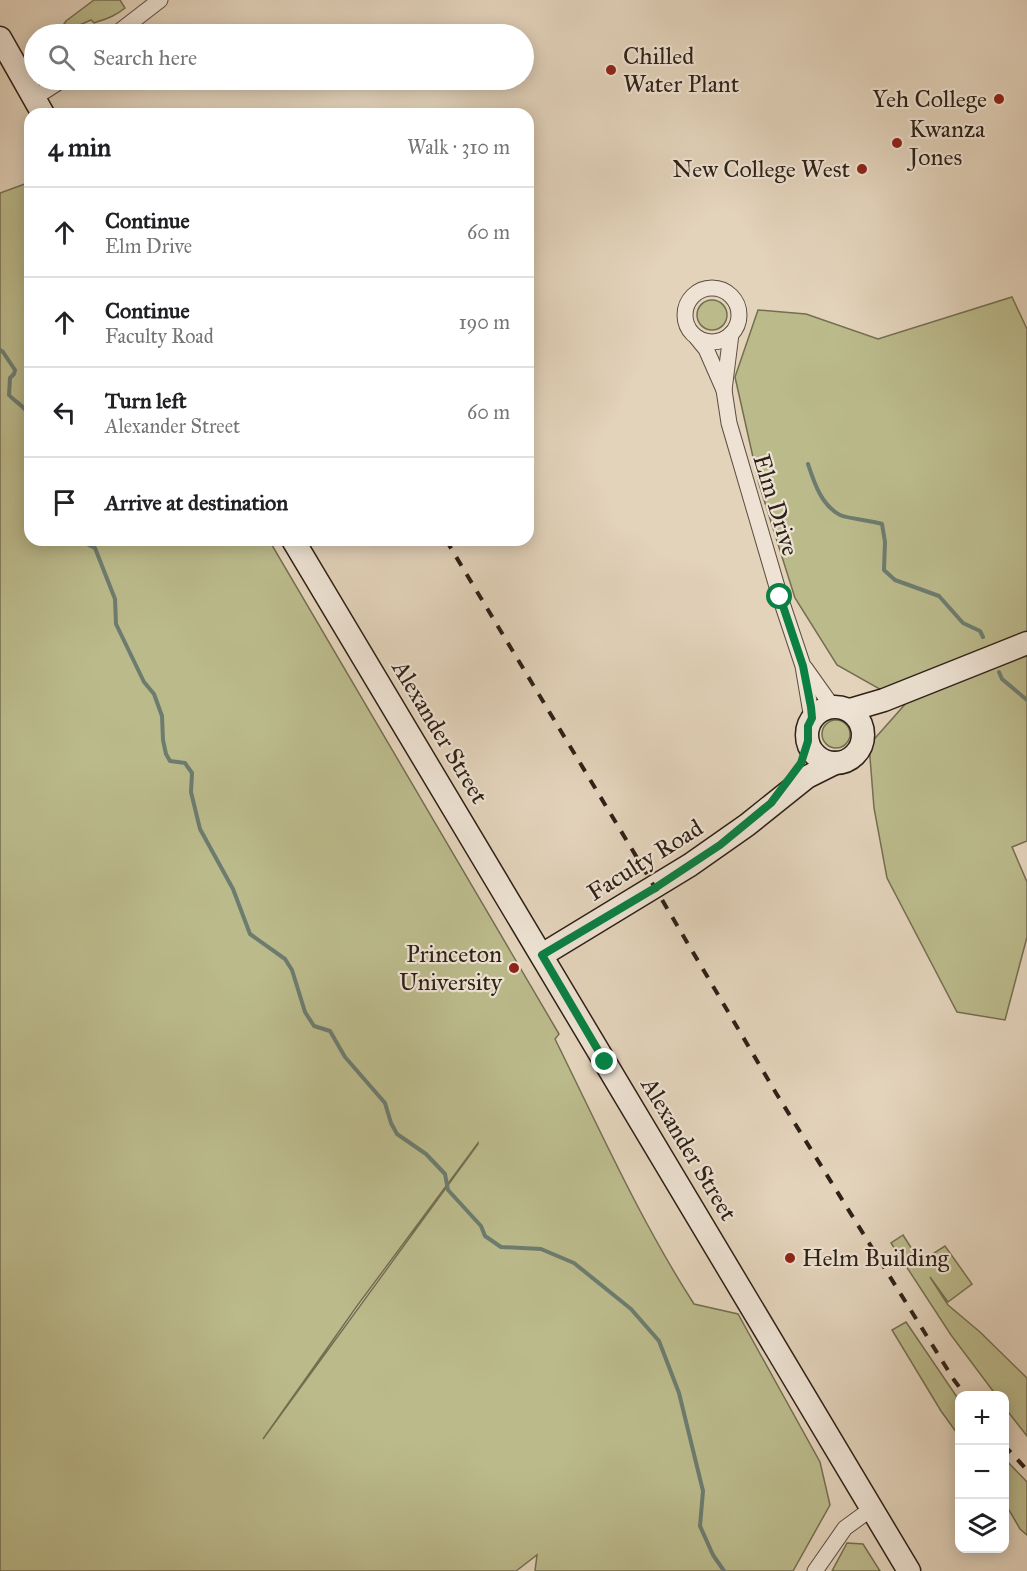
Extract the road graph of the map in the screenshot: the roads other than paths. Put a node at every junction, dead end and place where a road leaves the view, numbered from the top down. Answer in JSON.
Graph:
{"nodes":[{"id":1,"x":160,"y":0,"type":"edge"},
{"id":2,"x":129,"y":24,"type":"edge"},
{"id":3,"x":0,"y":38,"type":"edge"},
{"id":4,"x":24,"y":80,"type":"edge"},
{"id":5,"x":30,"y":90,"type":"edge"},
{"id":6,"x":53,"y":90,"type":"edge"},
{"id":7,"x":39,"y":106,"type":"edge"},
{"id":8,"x":731,"y":334,"type":"junction"},
{"id":9,"x":697,"y":338,"type":"junction"},
{"id":10,"x":724,"y":390,"type":"junction"},
{"id":11,"x":297,"y":546,"type":"edge"},
{"id":12,"x":1027,"y":643,"type":"edge"},
{"id":13,"x":803,"y":666,"type":"junction"},
{"id":14,"x":900,"y":694,"type":"junction"},
{"id":15,"x":841,"y":708,"type":"junction"},
{"id":16,"x":812,"y":718,"type":"junction"},
{"id":17,"x":864,"y":733,"type":"junction"},
{"id":18,"x":808,"y":741,"type":"junction"},
{"id":19,"x":835,"y":763,"type":"junction"},
{"id":20,"x":771,"y":803,"type":"junction"},
{"id":21,"x":542,"y":955,"type":"junction"},
{"id":22,"x":871,"y":1509,"type":"junction"},
{"id":23,"x":815,"y":1571,"type":"edge"},
{"id":24,"x":909,"y":1571,"type":"edge"}],
"edges":[{"from":1,"to":2,"type":"street"},
{"from":3,"to":4,"type":"main road"},
{"from":5,"to":7,"type":"main road"},
{"from":6,"to":7,"type":"street"},
{"from":8,"to":9,"type":"street"},
{"from":8,"to":9,"type":"street"},
{"from":8,"to":10,"type":"street","name":"Elm Drive"},
{"from":9,"to":10,"type":"street","name":"Elm Drive"},
{"from":10,"to":13,"type":"street","name":"Elm Drive"},
{"from":11,"to":21,"type":"main road","name":"Alexander Street"},
{"from":12,"to":14,"type":"main road"},
{"from":13,"to":15,"type":"street","name":"Elm Drive"},
{"from":13,"to":16,"type":"street","name":"Elm Drive"},
{"from":14,"to":15,"type":"main road"},
{"from":14,"to":17,"type":"main road"},
{"from":15,"to":16,"type":"main road"},
{"from":15,"to":17,"type":"main road"},
{"from":16,"to":18,"type":"main road"},
{"from":17,"to":19,"type":"main road"},
{"from":18,"to":19,"type":"main road"},
{"from":18,"to":20,"type":"main road","name":"Faculty Road"},
{"from":19,"to":20,"type":"main road","name":"Faculty Road"},
{"from":20,"to":21,"type":"main road","name":"Faculty Road"},
{"from":21,"to":22,"type":"main road","name":"Alexander Street"},
{"from":22,"to":23,"type":"street"},
{"from":22,"to":24,"type":"main road","name":"Alexander Street"}]}
